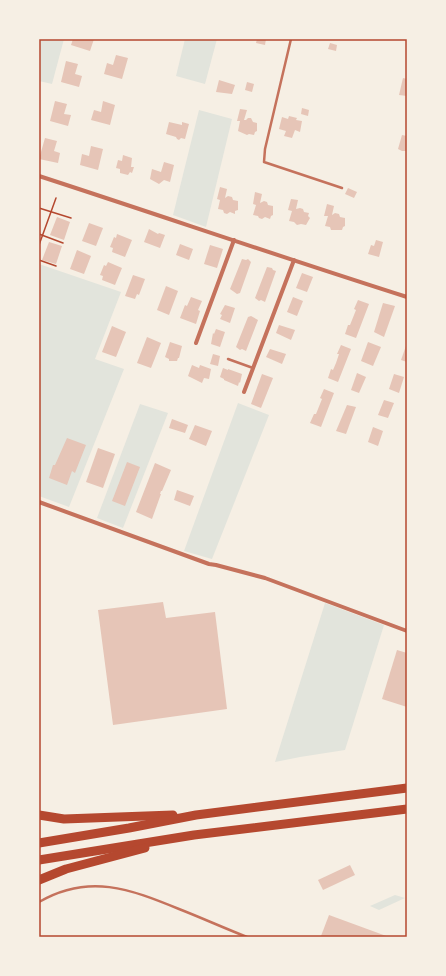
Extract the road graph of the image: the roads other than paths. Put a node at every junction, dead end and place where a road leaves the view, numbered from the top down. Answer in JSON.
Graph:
{"nodes":[{"id":1,"x":291,"y":39,"type":"edge"},
{"id":2,"x":39,"y":176,"type":"edge"},
{"id":3,"x":342,"y":188,"type":"dead end"},
{"id":4,"x":234,"y":240,"type":"junction"},
{"id":5,"x":294,"y":260,"type":"junction"},
{"id":6,"x":407,"y":297,"type":"edge"},
{"id":7,"x":196,"y":343,"type":"dead end"},
{"id":8,"x":228,"y":359,"type":"dead end"},
{"id":9,"x":253,"y":368,"type":"junction"},
{"id":10,"x":244,"y":392,"type":"dead end"},
{"id":11,"x":39,"y":502,"type":"edge"},
{"id":12,"x":407,"y":631,"type":"edge"},
{"id":13,"x":407,"y":788,"type":"edge"},
{"id":14,"x":407,"y":809,"type":"edge"},
{"id":15,"x":39,"y":815,"type":"edge"},
{"id":16,"x":196,"y":815,"type":"junction"},
{"id":17,"x":194,"y":835,"type":"junction"},
{"id":18,"x":39,"y":843,"type":"edge"},
{"id":19,"x":39,"y":860,"type":"edge"},
{"id":20,"x":39,"y":880,"type":"edge"},
{"id":21,"x":39,"y":902,"type":"edge"},
{"id":22,"x":247,"y":937,"type":"edge"}],
"edges":[{"from":1,"to":3,"type":"lane"},
{"from":2,"to":4,"type":"street"},
{"from":4,"to":5,"type":"street"},
{"from":4,"to":7,"type":"street"},
{"from":5,"to":6,"type":"street"},
{"from":5,"to":9,"type":"street"},
{"from":8,"to":9,"type":"lane"},
{"from":9,"to":10,"type":"street"},
{"from":11,"to":12,"type":"street"},
{"from":13,"to":16,"type":"highway"},
{"from":14,"to":17,"type":"highway"},
{"from":15,"to":16,"type":"highway"},
{"from":16,"to":18,"type":"highway"},
{"from":17,"to":19,"type":"highway"},
{"from":17,"to":20,"type":"highway"},
{"from":21,"to":22,"type":"lane"}]}
